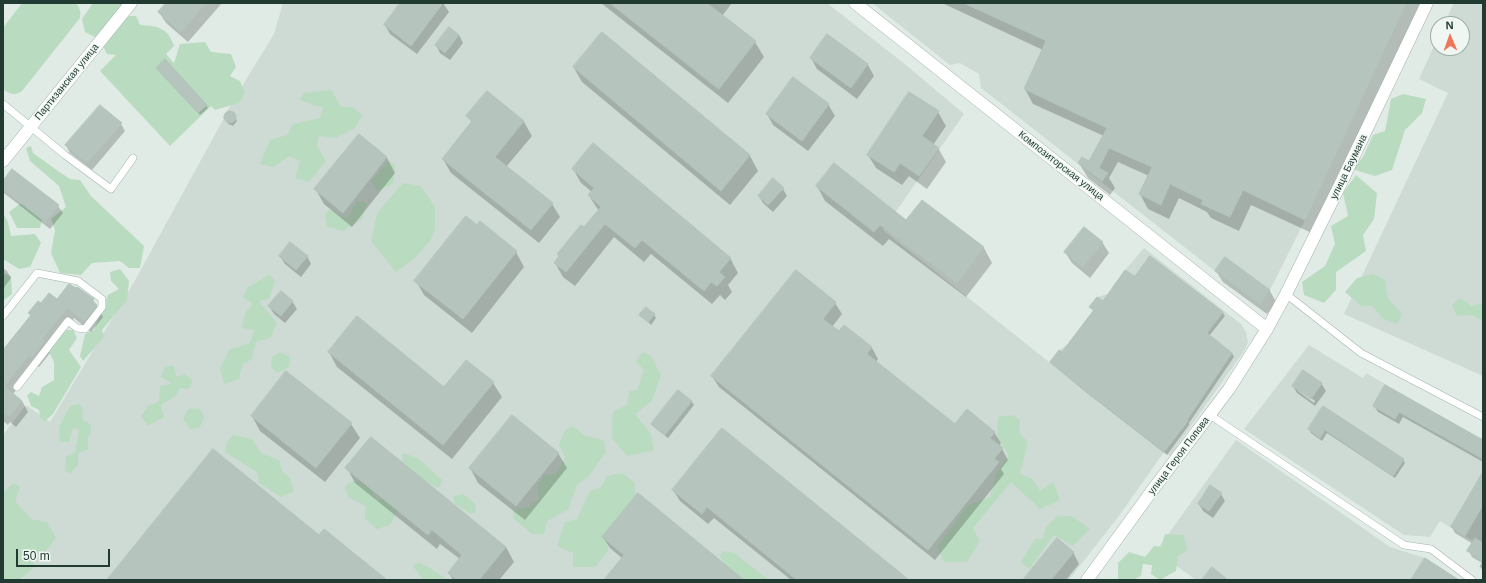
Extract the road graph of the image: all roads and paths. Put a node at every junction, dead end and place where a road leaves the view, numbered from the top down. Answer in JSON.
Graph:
{"nodes":[{"id":1,"x":131,"y":3,"type":"edge"},
{"id":2,"x":855,"y":3,"type":"edge"},
{"id":3,"x":1427,"y":3,"type":"edge"},
{"id":4,"x":3,"y":104,"type":"edge"},
{"id":5,"x":30,"y":127,"type":"junction"},
{"id":6,"x":133,"y":158,"type":"dead end"},
{"id":7,"x":3,"y":161,"type":"edge"},
{"id":8,"x":1286,"y":294,"type":"junction"},
{"id":9,"x":3,"y":316,"type":"edge"},
{"id":10,"x":1267,"y":329,"type":"junction"},
{"id":11,"x":17,"y":387,"type":"dead end"},
{"id":12,"x":1210,"y":415,"type":"junction"},
{"id":13,"x":1483,"y":417,"type":"edge"},
{"id":14,"x":1087,"y":580,"type":"edge"},
{"id":15,"x":1472,"y":580,"type":"edge"}],
"edges":[{"from":1,"to":5,"type":"street","name":"Партизанская улица"},
{"from":2,"to":10,"type":"street","name":"Композиторская улица"},
{"from":3,"to":8,"type":"street","name":"улица Баумана"},
{"from":4,"to":5,"type":"lane"},
{"from":5,"to":6,"type":"lane"},
{"from":5,"to":7,"type":"street","name":"Партизанская улица"},
{"from":8,"to":10,"type":"street","name":"улица Баумана"},
{"from":8,"to":13,"type":"lane"},
{"from":9,"to":11,"type":"lane"},
{"from":10,"to":12,"type":"street","name":"улица Героя Попова"},
{"from":12,"to":14,"type":"street","name":"улица Героя Попова"},
{"from":12,"to":15,"type":"lane"}]}
